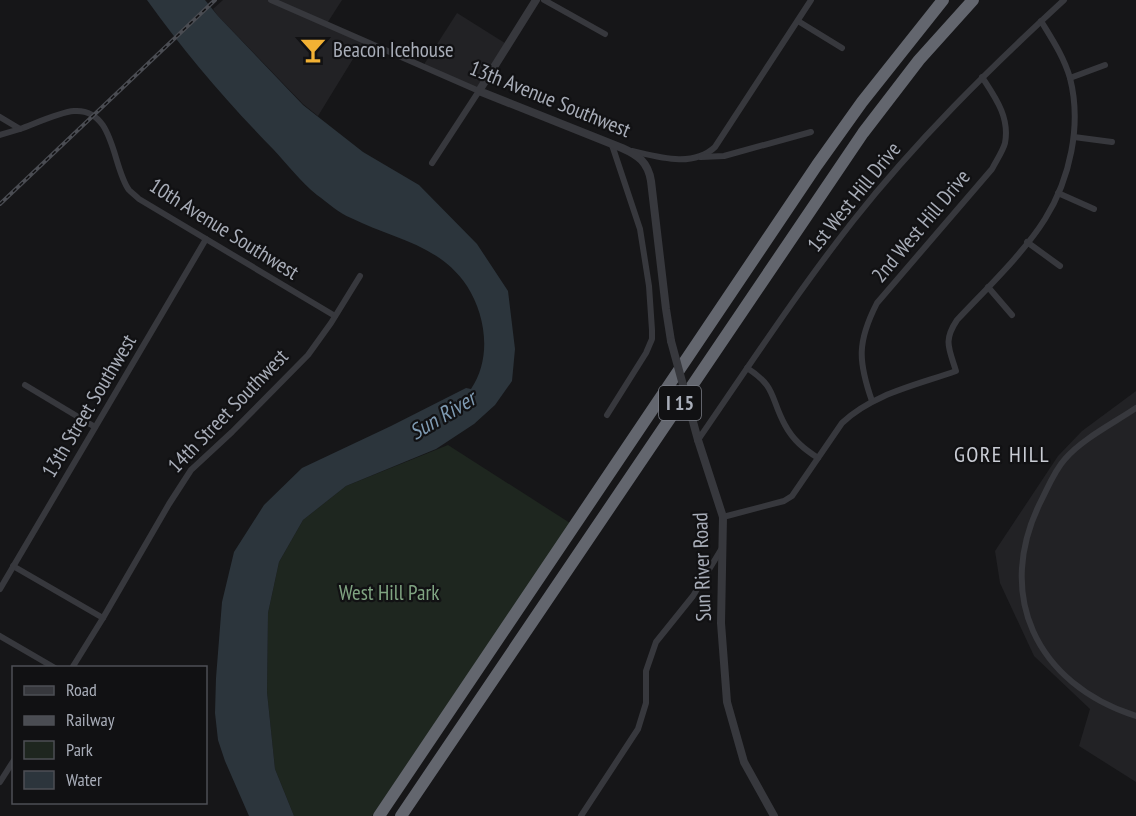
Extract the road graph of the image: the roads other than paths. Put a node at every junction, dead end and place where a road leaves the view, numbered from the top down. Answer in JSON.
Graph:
{"nodes":[{"id":1,"x":271,"y":0,"type":"edge"},
{"id":2,"x":536,"y":0,"type":"edge"},
{"id":3,"x":544,"y":0,"type":"edge"},
{"id":4,"x":811,"y":0,"type":"edge"},
{"id":5,"x":943,"y":0,"type":"edge"},
{"id":6,"x":949,"y":0,"type":"edge"},
{"id":7,"x":973,"y":0,"type":"edge"},
{"id":8,"x":1064,"y":0,"type":"edge"},
{"id":9,"x":798,"y":21,"type":"junction"},
{"id":10,"x":1041,"y":21,"type":"junction"},
{"id":11,"x":605,"y":34,"type":"dead end"},
{"id":12,"x":842,"y":48,"type":"dead end"},
{"id":13,"x":894,"y":60,"type":"junction"},
{"id":14,"x":1105,"y":65,"type":"dead end"},
{"id":15,"x":982,"y":77,"type":"junction"},
{"id":16,"x":1070,"y":78,"type":"junction"},
{"id":17,"x":479,"y":91,"type":"junction"},
{"id":18,"x":0,"y":117,"type":"edge"},
{"id":19,"x":20,"y":129,"type":"junction"},
{"id":20,"x":811,"y":132,"type":"dead end"},
{"id":21,"x":0,"y":135,"type":"edge"},
{"id":22,"x":1074,"y":137,"type":"junction"},
{"id":23,"x":1112,"y":142,"type":"dead end"},
{"id":24,"x":612,"y":145,"type":"junction"},
{"id":25,"x":622,"y":148,"type":"junction"},
{"id":26,"x":701,"y":157,"type":"junction"},
{"id":27,"x":432,"y":163,"type":"dead end"},
{"id":28,"x":1058,"y":193,"type":"junction"},
{"id":29,"x":1094,"y":209,"type":"dead end"},
{"id":30,"x":206,"y":239,"type":"junction"},
{"id":31,"x":1027,"y":242,"type":"junction"},
{"id":32,"x":1060,"y":266,"type":"dead end"},
{"id":33,"x":360,"y":276,"type":"dead end"},
{"id":34,"x":988,"y":287,"type":"junction"},
{"id":35,"x":1012,"y":315,"type":"dead end"},
{"id":36,"x":335,"y":316,"type":"junction"},
{"id":37,"x":747,"y":368,"type":"junction"},
{"id":38,"x":25,"y":385,"type":"dead end"},
{"id":39,"x":872,"y":401,"type":"junction"},
{"id":40,"x":1136,"y":408,"type":"edge"},
{"id":41,"x":607,"y":415,"type":"dead end"},
{"id":42,"x":95,"y":427,"type":"junction"},
{"id":43,"x":698,"y":440,"type":"junction"},
{"id":44,"x":818,"y":458,"type":"junction"},
{"id":45,"x":723,"y":517,"type":"junction"},
{"id":46,"x":722,"y":548,"type":"junction"},
{"id":47,"x":13,"y":566,"type":"junction"},
{"id":48,"x":0,"y":589,"type":"edge"},
{"id":49,"x":104,"y":618,"type":"junction"},
{"id":50,"x":0,"y":636,"type":"edge"},
{"id":51,"x":51,"y":666,"type":"edge"},
{"id":52,"x":73,"y":666,"type":"edge"},
{"id":53,"x":1136,"y":716,"type":"edge"},
{"id":54,"x":12,"y":763,"type":"edge"},
{"id":55,"x":0,"y":782,"type":"edge"},
{"id":56,"x":379,"y":816,"type":"edge"},
{"id":57,"x":401,"y":816,"type":"edge"},
{"id":58,"x":581,"y":816,"type":"edge"},
{"id":59,"x":774,"y":816,"type":"edge"}],
"edges":[{"from":1,"to":17,"type":"street","name":"13th Avenue Southwest"},
{"from":2,"to":17,"type":"street"},
{"from":3,"to":11,"type":"street"},
{"from":4,"to":9,"type":"street"},
{"from":5,"to":13,"type":"highway"},
{"from":6,"to":13,"type":"highway","number":"I 15"},
{"from":7,"to":57,"type":"highway","number":"I 15"},
{"from":8,"to":10,"type":"street","name":"1st West Hill Drive"},
{"from":9,"to":12,"type":"street"},
{"from":9,"to":26,"type":"street"},
{"from":10,"to":15,"type":"street","name":"1st West Hill Drive"},
{"from":10,"to":16,"type":"street"},
{"from":13,"to":56,"type":"highway","number":"I 15"},
{"from":14,"to":16,"type":"street"},
{"from":15,"to":37,"type":"street","name":"1st West Hill Drive"},
{"from":15,"to":39,"type":"street","name":"2nd West Hill Drive"},
{"from":16,"to":22,"type":"street"},
{"from":17,"to":24,"type":"street","name":"13th Avenue Southwest"},
{"from":17,"to":27,"type":"street"},
{"from":18,"to":19,"type":"street"},
{"from":19,"to":21,"type":"street","name":"10th Avenue Southwest"},
{"from":19,"to":30,"type":"street","name":"10th Avenue Southwest"},
{"from":20,"to":26,"type":"street","name":"13th Avenue Southwest"},
{"from":22,"to":23,"type":"street"},
{"from":22,"to":28,"type":"street"},
{"from":24,"to":25,"type":"street","name":"13th Avenue Southwest"},
{"from":24,"to":41,"type":"street"},
{"from":25,"to":26,"type":"street","name":"13th Avenue Southwest"},
{"from":25,"to":43,"type":"street","name":"Sun River Road","bridge":true},
{"from":28,"to":29,"type":"street"},
{"from":28,"to":31,"type":"street"},
{"from":30,"to":36,"type":"street","name":"10th Avenue Southwest"},
{"from":30,"to":42,"type":"street","name":"13th Street Southwest"},
{"from":31,"to":32,"type":"street"},
{"from":31,"to":34,"type":"street"},
{"from":33,"to":36,"type":"street","name":"14th Street Southwest"},
{"from":34,"to":35,"type":"street"},
{"from":34,"to":39,"type":"street"},
{"from":36,"to":49,"type":"street","name":"14th Street Southwest"},
{"from":37,"to":43,"type":"street","name":"1st West Hill Drive"},
{"from":37,"to":44,"type":"street"},
{"from":38,"to":42,"type":"street"},
{"from":39,"to":44,"type":"street"},
{"from":40,"to":53,"type":"street"},
{"from":42,"to":47,"type":"street","name":"13th Street Southwest"},
{"from":43,"to":45,"type":"street","name":"Sun River Road"},
{"from":44,"to":45,"type":"street"},
{"from":45,"to":46,"type":"street","name":"Sun River Road"},
{"from":46,"to":58,"type":"street"},
{"from":46,"to":59,"type":"street","name":"Sun River Road"},
{"from":47,"to":48,"type":"street","name":"13th Street Southwest"},
{"from":47,"to":49,"type":"street"},
{"from":49,"to":52,"type":"street","name":"14th Street Southwest"},
{"from":50,"to":51,"type":"street"},
{"from":54,"to":55,"type":"street"}]}
